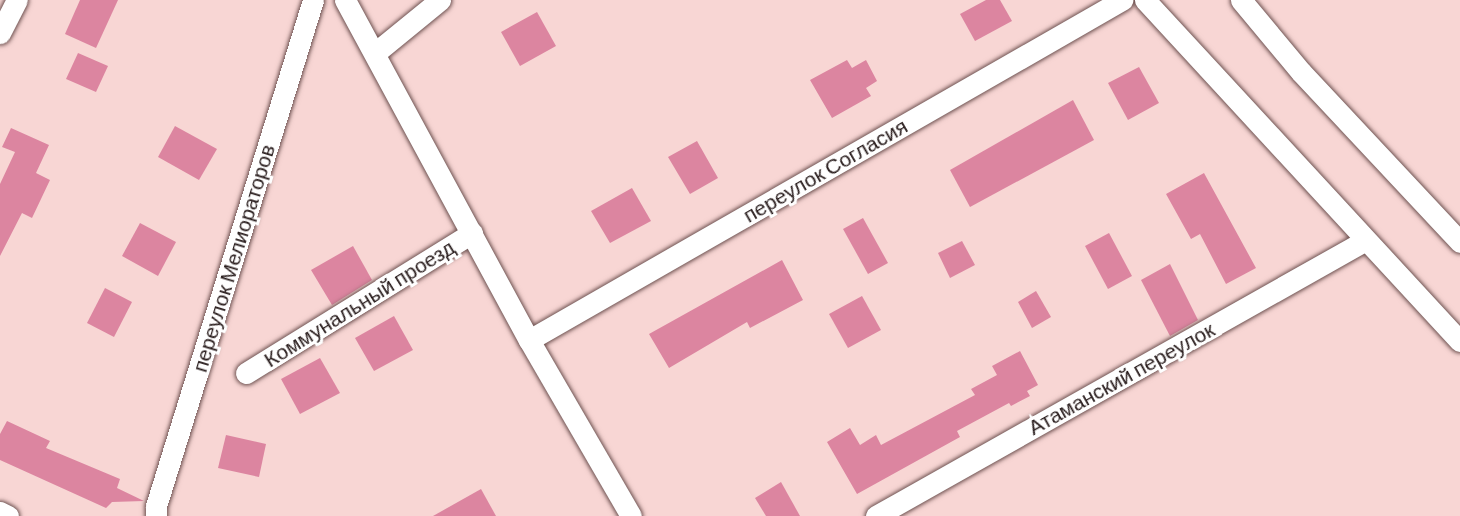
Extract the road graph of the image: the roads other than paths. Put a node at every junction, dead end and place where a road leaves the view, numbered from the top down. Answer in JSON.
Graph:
{"nodes":[{"id":1,"x":17,"y":0,"type":"edge"},
{"id":2,"x":313,"y":0,"type":"edge"},
{"id":3,"x":345,"y":0,"type":"edge"},
{"id":4,"x":440,"y":0,"type":"edge"},
{"id":5,"x":1122,"y":0,"type":"edge"},
{"id":6,"x":1145,"y":0,"type":"edge"},
{"id":7,"x":1241,"y":0,"type":"edge"},
{"id":8,"x":0,"y":33,"type":"edge"},
{"id":9,"x":375,"y":53,"type":"junction"},
{"id":10,"x":472,"y":233,"type":"junction"},
{"id":11,"x":1366,"y":240,"type":"junction"},
{"id":12,"x":1460,"y":242,"type":"edge"},
{"id":13,"x":529,"y":340,"type":"junction"},
{"id":14,"x":1460,"y":341,"type":"edge"},
{"id":15,"x":246,"y":373,"type":"dead end"},
{"id":16,"x":0,"y":512,"type":"edge"},
{"id":17,"x":8,"y":516,"type":"edge"},
{"id":18,"x":156,"y":516,"type":"edge"},
{"id":19,"x":629,"y":516,"type":"edge"},
{"id":20,"x":876,"y":516,"type":"edge"}],
"edges":[{"from":1,"to":8,"type":"street"},
{"from":2,"to":18,"type":"street","name":"переулок Мелиораторов"},
{"from":3,"to":9,"type":"street"},
{"from":4,"to":9,"type":"street"},
{"from":5,"to":13,"type":"street","name":"переулок Согласия"},
{"from":6,"to":11,"type":"street"},
{"from":7,"to":12,"type":"street"},
{"from":9,"to":10,"type":"street"},
{"from":10,"to":13,"type":"street"},
{"from":10,"to":15,"type":"street","name":"Коммунальный проезд"},
{"from":11,"to":14,"type":"street"},
{"from":11,"to":20,"type":"street","name":"Атаманский переулок"},
{"from":13,"to":19,"type":"street"},
{"from":16,"to":17,"type":"street"}]}
